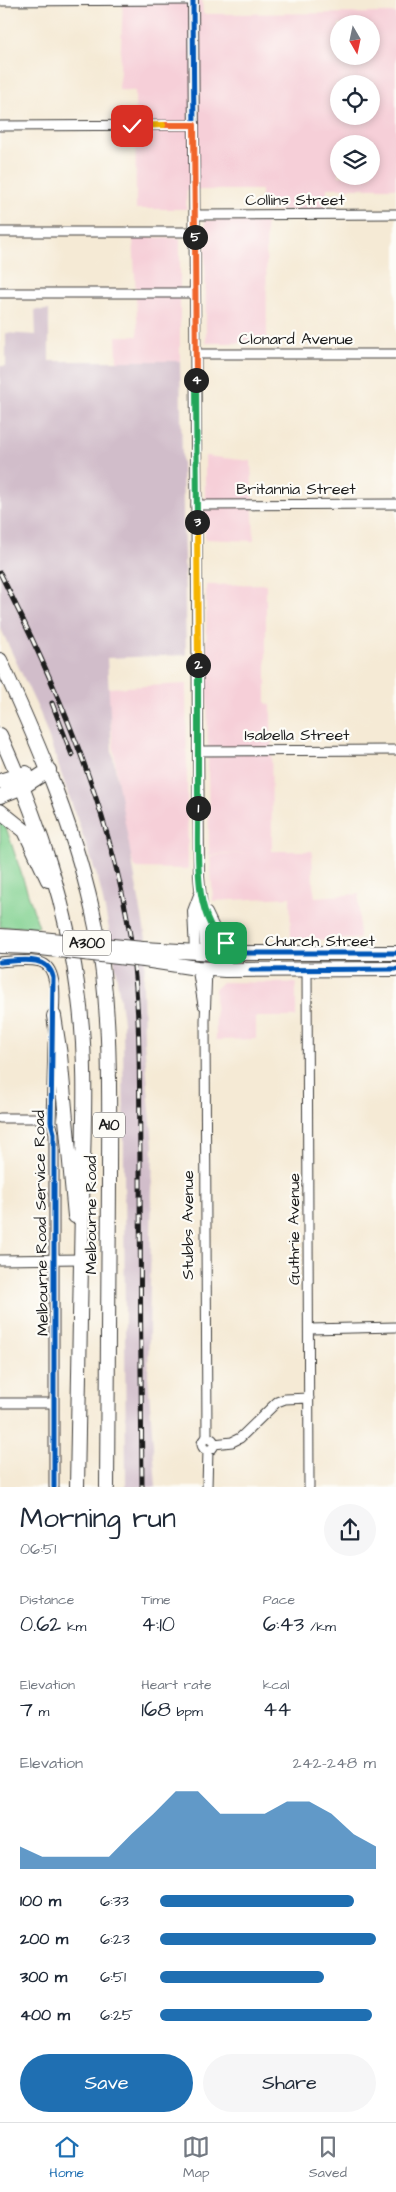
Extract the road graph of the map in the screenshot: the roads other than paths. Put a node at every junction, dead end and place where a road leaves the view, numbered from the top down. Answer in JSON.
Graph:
{"nodes":[{"id":1,"x":188,"y":0,"type":"edge"},
{"id":2,"x":193,"y":0,"type":"edge"},
{"id":3,"x":0,"y":1,"type":"edge"},
{"id":4,"x":194,"y":125,"type":"junction"},
{"id":5,"x":0,"y":126,"type":"edge"},
{"id":6,"x":396,"y":214,"type":"edge"},
{"id":7,"x":195,"y":215,"type":"junction"},
{"id":8,"x":0,"y":232,"type":"edge"},
{"id":9,"x":195,"y":232,"type":"junction"},
{"id":10,"x":0,"y":293,"type":"edge"},
{"id":11,"x":195,"y":293,"type":"junction"},
{"id":12,"x":196,"y":354,"type":"junction"},
{"id":13,"x":396,"y":354,"type":"edge"},
{"id":14,"x":396,"y":504,"type":"edge"},
{"id":15,"x":196,"y":505,"type":"junction"},
{"id":16,"x":0,"y":660,"type":"edge"},
{"id":17,"x":0,"y":735,"type":"edge"},
{"id":18,"x":396,"y":750,"type":"edge"},
{"id":19,"x":198,"y":751,"type":"junction"},
{"id":20,"x":49,"y":770,"type":"junction"},
{"id":21,"x":0,"y":781,"type":"edge"},
{"id":22,"x":20,"y":781,"type":"junction"},
{"id":23,"x":0,"y":796,"type":"edge"},
{"id":24,"x":0,"y":811,"type":"edge"},
{"id":25,"x":200,"y":894,"type":"junction"},
{"id":26,"x":65,"y":920,"type":"junction"},
{"id":27,"x":0,"y":936,"type":"edge"},
{"id":28,"x":32,"y":942,"type":"junction"},
{"id":29,"x":0,"y":946,"type":"edge"},
{"id":30,"x":201,"y":953,"type":"junction"},
{"id":31,"x":243,"y":953,"type":"junction"},
{"id":32,"x":396,"y":953,"type":"edge"},
{"id":33,"x":144,"y":955,"type":"junction"},
{"id":34,"x":0,"y":962,"type":"edge"},
{"id":35,"x":202,"y":969,"type":"junction"},
{"id":36,"x":396,"y":969,"type":"edge"},
{"id":37,"x":307,"y":970,"type":"junction"},
{"id":38,"x":54,"y":1016,"type":"junction"},
{"id":39,"x":0,"y":1118,"type":"edge"},
{"id":40,"x":52,"y":1122,"type":"junction"},
{"id":41,"x":56,"y":1259,"type":"junction"},
{"id":42,"x":80,"y":1259,"type":"junction"},
{"id":43,"x":0,"y":1260,"type":"edge"},
{"id":44,"x":396,"y":1327,"type":"edge"},
{"id":45,"x":310,"y":1329,"type":"junction"},
{"id":46,"x":309,"y":1398,"type":"junction"},
{"id":47,"x":0,"y":1403,"type":"edge"},
{"id":48,"x":54,"y":1403,"type":"junction"},
{"id":49,"x":210,"y":1444,"type":"junction"},
{"id":50,"x":54,"y":1487,"type":"edge"},
{"id":51,"x":77,"y":1487,"type":"edge"},
{"id":52,"x":107,"y":1487,"type":"edge"},
{"id":53,"x":207,"y":1487,"type":"edge"},
{"id":54,"x":309,"y":1487,"type":"edge"}],
"edges":[{"from":1,"to":3,"type":"street"},
{"from":2,"to":4,"type":"street"},
{"from":4,"to":5,"type":"street"},
{"from":4,"to":7,"type":"street"},
{"from":6,"to":7,"type":"street","name":"Collins Street"},
{"from":7,"to":9,"type":"street"},
{"from":8,"to":9,"type":"street"},
{"from":9,"to":11,"type":"street"},
{"from":10,"to":11,"type":"street"},
{"from":11,"to":12,"type":"street"},
{"from":12,"to":13,"type":"street","name":"Clonard Avenue"},
{"from":12,"to":15,"type":"street"},
{"from":14,"to":15,"type":"street","name":"Britannia Street"},
{"from":15,"to":19,"type":"street"},
{"from":16,"to":20,"type":"highway","number":"A10"},
{"from":17,"to":22,"type":"highway","number":"A10"},
{"from":18,"to":19,"type":"street","name":"Isabella Street"},
{"from":19,"to":25,"type":"street"},
{"from":20,"to":22,"type":"highway"},
{"from":20,"to":52,"type":"highway","name":"Melbourne Road","number":"A10"},
{"from":21,"to":22,"type":"highway"},
{"from":22,"to":23,"type":"highway"},
{"from":22,"to":26,"type":"highway","name":"Melbourne Road","number":"A10"},
{"from":24,"to":26,"type":"highway"},
{"from":25,"to":30,"type":"street"},
{"from":25,"to":31,"type":"street"},
{"from":26,"to":42,"type":"highway","name":"Melbourne Road","number":"A10"},
{"from":27,"to":28,"type":"highway","name":"Church Street","number":"A300"},
{"from":28,"to":29,"type":"highway","name":"Church Street","number":"A300"},
{"from":28,"to":33,"type":"highway","name":"Church Street","number":"A300","bridge":true},
{"from":30,"to":31,"type":"highway","name":"Church Street","number":"A300"},
{"from":30,"to":33,"type":"highway","name":"Church Street","number":"A300"},
{"from":30,"to":35,"type":"highway"},
{"from":31,"to":32,"type":"highway","name":"Church Street","number":"A300"},
{"from":33,"to":35,"type":"highway","name":"Church Street","number":"A300"},
{"from":34,"to":38,"type":"street","name":"Melbourne Road Service Road"},
{"from":35,"to":37,"type":"highway","name":"Church Street","number":"A300"},
{"from":35,"to":49,"type":"street","name":"Stubbs Avenue"},
{"from":36,"to":37,"type":"highway","name":"Church Street","number":"A300"},
{"from":37,"to":45,"type":"street","name":"Guthrie Avenue"},
{"from":38,"to":40,"type":"street","name":"Melbourne Road Service Road"},
{"from":38,"to":42,"type":"highway"},
{"from":39,"to":40,"type":"street"},
{"from":40,"to":41,"type":"street","name":"Melbourne Road Service Road"},
{"from":41,"to":42,"type":"street"},
{"from":41,"to":43,"type":"street"},
{"from":41,"to":48,"type":"street","name":"Melbourne Road Service Road"},
{"from":42,"to":51,"type":"highway","name":"Melbourne Road","number":"A10"},
{"from":44,"to":45,"type":"street"},
{"from":45,"to":46,"type":"street","name":"Guthrie Avenue"},
{"from":46,"to":49,"type":"street"},
{"from":46,"to":54,"type":"street","name":"Guthrie Avenue"},
{"from":47,"to":48,"type":"street"},
{"from":48,"to":50,"type":"street","name":"Melbourne Road Service Road"},
{"from":49,"to":53,"type":"street","name":"Stubbs Avenue"}]}
